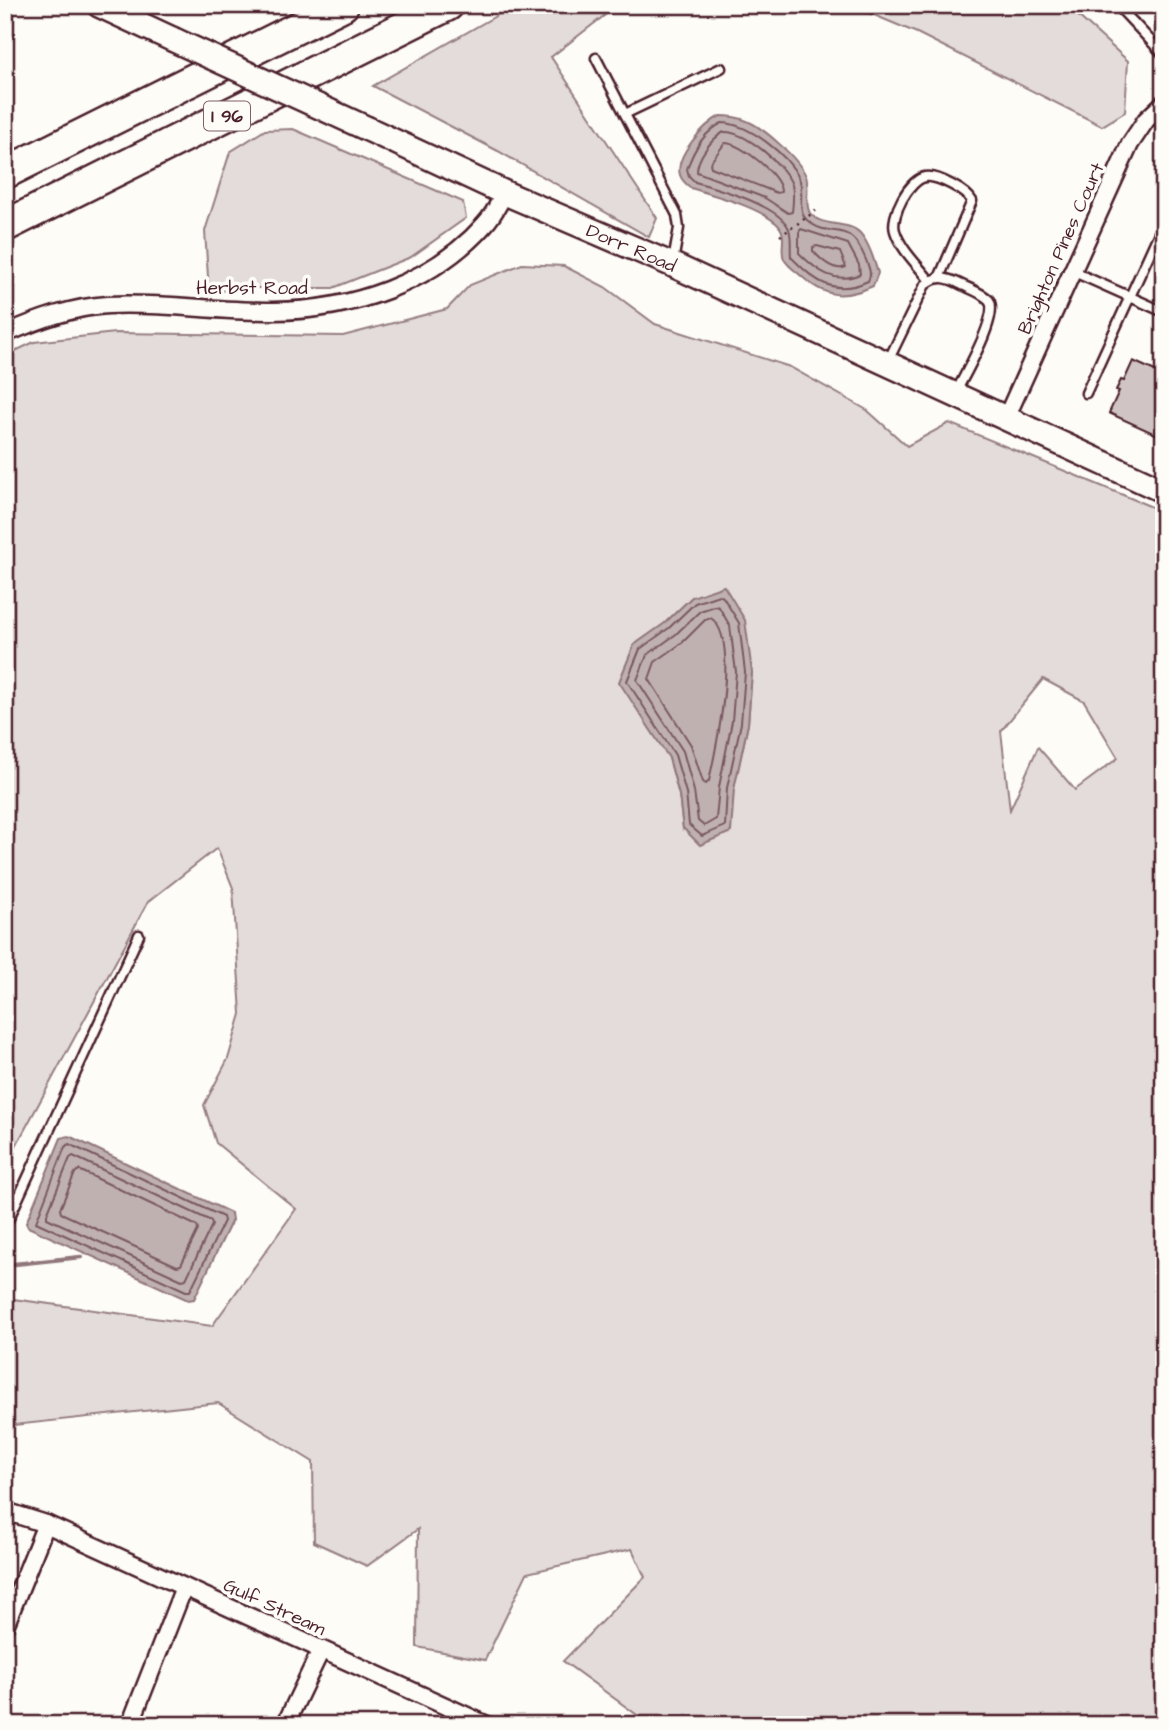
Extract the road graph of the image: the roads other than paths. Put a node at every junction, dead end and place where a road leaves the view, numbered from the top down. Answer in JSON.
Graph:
{"nodes":[{"id":1,"x":99,"y":5,"type":"edge"},
{"id":2,"x":343,"y":5,"type":"edge"},
{"id":3,"x":448,"y":5,"type":"edge"},
{"id":4,"x":1117,"y":5,"type":"edge"},
{"id":5,"x":1164,"y":55,"type":"edge"},
{"id":6,"x":596,"y":58,"type":"dead end"},
{"id":7,"x":721,"y":68,"type":"dead end"},
{"id":8,"x":1164,"y":103,"type":"edge"},
{"id":9,"x":625,"y":114,"type":"junction"},
{"id":10,"x":5,"y":173,"type":"edge"},
{"id":11,"x":505,"y":193,"type":"junction"},
{"id":12,"x":1164,"y":222,"type":"edge"},
{"id":13,"x":5,"y":226,"type":"edge"},
{"id":14,"x":673,"y":265,"type":"junction"},
{"id":15,"x":1072,"y":271,"type":"junction"},
{"id":16,"x":939,"y":278,"type":"junction"},
{"id":17,"x":930,"y":281,"type":"junction"},
{"id":18,"x":1129,"y":297,"type":"junction"},
{"id":19,"x":1164,"y":312,"type":"edge"},
{"id":20,"x":5,"y":334,"type":"edge"},
{"id":21,"x":887,"y":363,"type":"junction"},
{"id":22,"x":1086,"y":393,"type":"dead end"},
{"id":23,"x":955,"y":395,"type":"junction"},
{"id":24,"x":1006,"y":418,"type":"junction"},
{"id":25,"x":1164,"y":491,"type":"edge"},
{"id":26,"x":139,"y":935,"type":"dead end"},
{"id":27,"x":5,"y":1227,"type":"edge"},
{"id":28,"x":5,"y":1511,"type":"edge"},
{"id":29,"x":46,"y":1524,"type":"junction"},
{"id":30,"x":184,"y":1587,"type":"junction"},
{"id":31,"x":5,"y":1626,"type":"edge"},
{"id":32,"x":321,"y":1650,"type":"junction"},
{"id":33,"x":460,"y":1720,"type":"edge"},
{"id":34,"x":130,"y":1725,"type":"edge"},
{"id":35,"x":285,"y":1725,"type":"edge"},
{"id":36,"x":487,"y":1725,"type":"edge"}],
"edges":[{"from":1,"to":11,"type":"street","name":"Dorr Road","bridge":true},
{"from":2,"to":10,"type":"highway","number":"I 96"},
{"from":3,"to":13,"type":"highway","number":"I 96"},
{"from":4,"to":5,"type":"lane"},
{"from":6,"to":9,"type":"lane"},
{"from":7,"to":9,"type":"lane"},
{"from":8,"to":15,"type":"street","name":"Brighton Pines Court"},
{"from":9,"to":14,"type":"lane"},
{"from":11,"to":14,"type":"street","name":"Dorr Road"},
{"from":11,"to":20,"type":"street","name":"Herbst Road"},
{"from":12,"to":18,"type":"lane"},
{"from":14,"to":21,"type":"street","name":"Dorr Road"},
{"from":15,"to":18,"type":"lane"},
{"from":15,"to":24,"type":"street","name":"Brighton Pines Court"},
{"from":16,"to":17,"type":"lane"},
{"from":16,"to":17,"type":"lane"},
{"from":16,"to":23,"type":"lane"},
{"from":17,"to":21,"type":"lane"},
{"from":18,"to":19,"type":"lane"},
{"from":18,"to":22,"type":"lane"},
{"from":21,"to":23,"type":"street","name":"Dorr Road"},
{"from":23,"to":24,"type":"street","name":"Dorr Road"},
{"from":24,"to":25,"type":"street","name":"Dorr Road"},
{"from":26,"to":27,"type":"lane"},
{"from":28,"to":29,"type":"street","name":"Gulf Stream"},
{"from":29,"to":30,"type":"street","name":"Gulf Stream"},
{"from":29,"to":31,"type":"street"},
{"from":30,"to":32,"type":"street","name":"Gulf Stream"},
{"from":30,"to":34,"type":"street"},
{"from":32,"to":33,"type":"street","name":"Gulf Stream"},
{"from":32,"to":35,"type":"street"},
{"from":33,"to":36,"type":"street","name":"Gulf Stream"}]}
